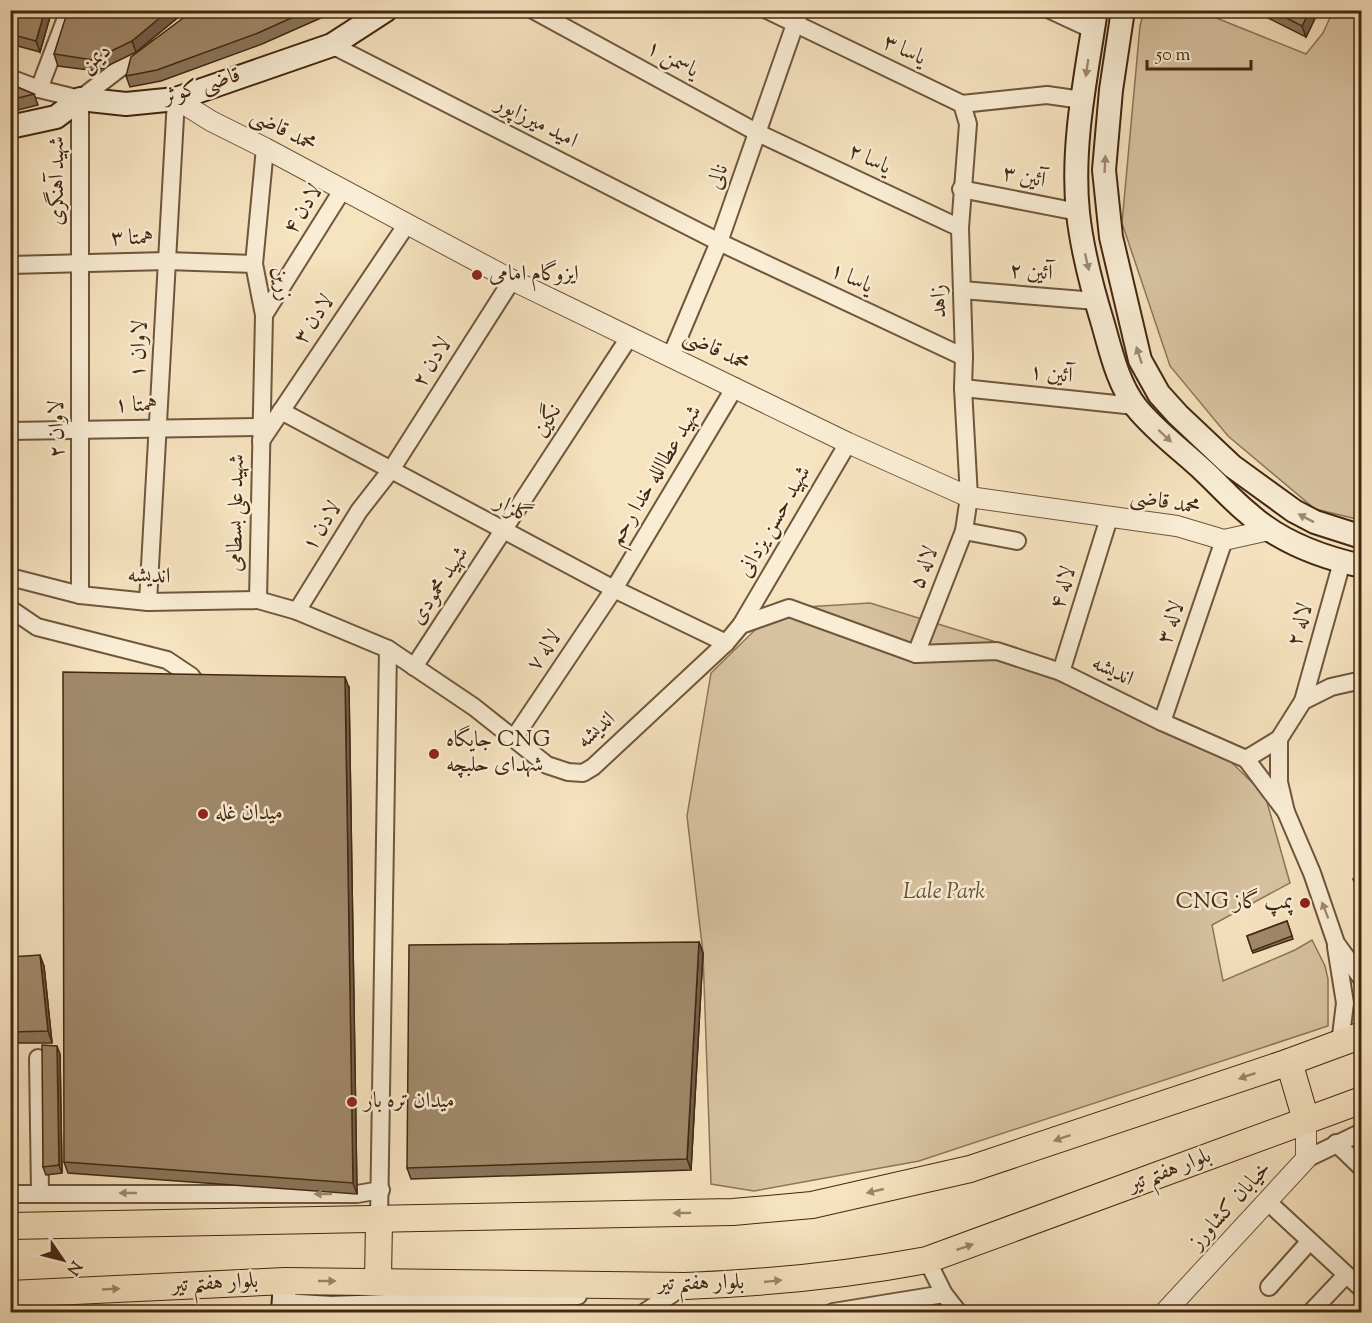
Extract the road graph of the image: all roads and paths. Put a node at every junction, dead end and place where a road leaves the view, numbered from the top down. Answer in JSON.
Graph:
{"nodes":[{"id":1,"x":69,"y":10,"type":"edge"},
{"id":2,"x":386,"y":10,"type":"edge"},
{"id":3,"x":532,"y":10,"type":"edge"},
{"id":4,"x":767,"y":10,"type":"edge"},
{"id":5,"x":1050,"y":10,"type":"edge"},
{"id":6,"x":1123,"y":10,"type":"edge"},
{"id":7,"x":797,"y":17,"type":"edge"},
{"id":8,"x":1095,"y":20,"type":"edge"},
{"id":9,"x":160,"y":38,"type":"edge"},
{"id":10,"x":332,"y":45,"type":"junction"},
{"id":11,"x":10,"y":78,"type":"edge"},
{"id":12,"x":39,"y":89,"type":"junction"},
{"id":13,"x":80,"y":99,"type":"junction"},
{"id":14,"x":176,"y":99,"type":"junction"},
{"id":15,"x":1082,"y":100,"type":"junction"},
{"id":16,"x":962,"y":104,"type":"junction"},
{"id":17,"x":10,"y":127,"type":"edge"},
{"id":18,"x":758,"y":133,"type":"junction"},
{"id":19,"x":266,"y":148,"type":"junction"},
{"id":20,"x":343,"y":189,"type":"junction"},
{"id":21,"x":961,"y":189,"type":"junction"},
{"id":22,"x":1078,"y":212,"type":"junction"},
{"id":23,"x":407,"y":224,"type":"junction"},
{"id":24,"x":960,"y":228,"type":"junction"},
{"id":25,"x":719,"y":242,"type":"junction"},
{"id":26,"x":167,"y":261,"type":"junction"},
{"id":27,"x":80,"y":263,"type":"junction"},
{"id":28,"x":254,"y":264,"type":"junction"},
{"id":29,"x":10,"y":265,"type":"edge"},
{"id":30,"x":512,"y":280,"type":"junction"},
{"id":31,"x":962,"y":290,"type":"junction"},
{"id":32,"x":1096,"y":301,"type":"junction"},
{"id":33,"x":264,"y":315,"type":"junction"},
{"id":34,"x":630,"y":336,"type":"junction"},
{"id":35,"x":671,"y":356,"type":"junction"},
{"id":36,"x":964,"y":357,"type":"junction"},
{"id":37,"x":735,"y":387,"type":"junction"},
{"id":38,"x":963,"y":388,"type":"junction"},
{"id":39,"x":1136,"y":406,"type":"junction"},
{"id":40,"x":281,"y":411,"type":"junction"},
{"id":41,"x":158,"y":428,"type":"junction"},
{"id":42,"x":80,"y":430,"type":"junction"},
{"id":43,"x":10,"y":431,"type":"edge"},
{"id":44,"x":261,"y":434,"type":"junction"},
{"id":45,"x":848,"y":443,"type":"junction"},
{"id":46,"x":391,"y":470,"type":"junction"},
{"id":47,"x":969,"y":497,"type":"junction"},
{"id":48,"x":1109,"y":518,"type":"junction"},
{"id":49,"x":504,"y":530,"type":"junction"},
{"id":50,"x":1269,"y":530,"type":"junction"},
{"id":51,"x":964,"y":531,"type":"junction"},
{"id":52,"x":1362,"y":537,"type":"edge"},
{"id":53,"x":1224,"y":540,"type":"junction"},
{"id":54,"x":1017,"y":541,"type":"dead end"},
{"id":55,"x":1352,"y":564,"type":"edge"},
{"id":56,"x":10,"y":577,"type":"edge"},
{"id":57,"x":614,"y":589,"type":"junction"},
{"id":58,"x":80,"y":595,"type":"junction"},
{"id":59,"x":258,"y":600,"type":"junction"},
{"id":60,"x":148,"y":602,"type":"junction"},
{"id":61,"x":10,"y":607,"type":"edge"},
{"id":62,"x":297,"y":611,"type":"junction"},
{"id":63,"x":741,"y":625,"type":"junction"},
{"id":64,"x":726,"y":643,"type":"junction"},
{"id":65,"x":388,"y":649,"type":"junction"},
{"id":66,"x":916,"y":654,"type":"junction"},
{"id":67,"x":414,"y":666,"type":"junction"},
{"id":68,"x":1061,"y":672,"type":"junction"},
{"id":69,"x":1362,"y":680,"type":"edge"},
{"id":70,"x":207,"y":699,"type":"edge"},
{"id":71,"x":1303,"y":701,"type":"junction"},
{"id":72,"x":1162,"y":722,"type":"junction"},
{"id":73,"x":514,"y":738,"type":"junction"},
{"id":74,"x":1279,"y":740,"type":"junction"},
{"id":75,"x":1246,"y":759,"type":"junction"},
{"id":76,"x":1286,"y":812,"type":"junction"},
{"id":77,"x":1336,"y":943,"type":"junction"},
{"id":78,"x":1362,"y":979,"type":"edge"},
{"id":79,"x":1351,"y":1039,"type":"edge"},
{"id":80,"x":38,"y":1058,"type":"dead end"},
{"id":81,"x":1289,"y":1062,"type":"junction"},
{"id":82,"x":1362,"y":1100,"type":"edge"},
{"id":83,"x":1306,"y":1120,"type":"junction"},
{"id":84,"x":1362,"y":1132,"type":"edge"},
{"id":85,"x":1336,"y":1143,"type":"junction"},
{"id":86,"x":1306,"y":1159,"type":"junction"},
{"id":87,"x":1362,"y":1168,"type":"edge"},
{"id":88,"x":381,"y":1190,"type":"junction"},
{"id":89,"x":40,"y":1193,"type":"junction"},
{"id":90,"x":10,"y":1194,"type":"edge"},
{"id":91,"x":1268,"y":1202,"type":"junction"},
{"id":92,"x":379,"y":1220,"type":"junction"},
{"id":93,"x":10,"y":1226,"type":"edge"},
{"id":94,"x":1310,"y":1242,"type":"junction"},
{"id":95,"x":927,"y":1260,"type":"junction"},
{"id":96,"x":1346,"y":1275,"type":"junction"},
{"id":97,"x":378,"y":1281,"type":"junction"},
{"id":98,"x":1269,"y":1287,"type":"dead end"},
{"id":99,"x":678,"y":1289,"type":"junction"},
{"id":100,"x":1362,"y":1289,"type":"edge"},
{"id":101,"x":10,"y":1294,"type":"edge"},
{"id":102,"x":944,"y":1294,"type":"junction"},
{"id":103,"x":284,"y":1298,"type":"edge"},
{"id":104,"x":448,"y":1307,"type":"edge"},
{"id":105,"x":335,"y":1309,"type":"edge"},
{"id":106,"x":645,"y":1312,"type":"edge"},
{"id":107,"x":833,"y":1312,"type":"edge"},
{"id":108,"x":958,"y":1312,"type":"edge"},
{"id":109,"x":1166,"y":1312,"type":"edge"},
{"id":110,"x":1311,"y":1312,"type":"edge"}],
"edges":[{"from":1,"to":12,"type":"street"},
{"from":2,"to":10,"type":"main road","name":"قاضی کوثر"},
{"from":3,"to":18,"type":"street","name":"یاسمن ۱"},
{"from":4,"to":7,"type":"street","name":"یاسا ۳"},
{"from":5,"to":8,"type":"street"},
{"from":52,"to":6,"type":"main road","one_way":true},
{"from":7,"to":16,"type":"street","name":"یاسا ۳"},
{"from":7,"to":18,"type":"street","name":"نالی"},
{"from":8,"to":15,"type":"main road","one_way":true},
{"from":9,"to":13,"type":"street","name":"دیمن"},
{"from":10,"to":14,"type":"main road","name":"قاضی کوثر"},
{"from":10,"to":25,"type":"street","name":"امید میرزاپور"},
{"from":11,"to":12,"type":"street"},
{"from":12,"to":13,"type":"street"},
{"from":13,"to":14,"type":"main road","name":"قاضی کوثر"},
{"from":13,"to":17,"type":"main road"},
{"from":13,"to":27,"type":"street","name":"شهید آهنگری"},
{"from":14,"to":19,"type":"street","name":"محمد قاضی"},
{"from":14,"to":26,"type":"street","name":"لاوان ۱"},
{"from":15,"to":16,"type":"street"},
{"from":15,"to":22,"type":"main road"},
{"from":16,"to":21,"type":"street","name":"زاهد"},
{"from":18,"to":24,"type":"street","name":"یاسا ۲"},
{"from":18,"to":25,"type":"street","name":"نالی"},
{"from":19,"to":20,"type":"street","name":"محمد قاضی"},
{"from":19,"to":28,"type":"street","name":"زرین"},
{"from":20,"to":23,"type":"street","name":"محمد قاضی"},
{"from":20,"to":33,"type":"street","name":"لادن ۴"},
{"from":21,"to":22,"type":"street","name":"آئین ۳"},
{"from":21,"to":24,"type":"street","name":"زاهد"},
{"from":22,"to":32,"type":"main road","one_way":true},
{"from":23,"to":30,"type":"street","name":"محمد قاضی"},
{"from":23,"to":40,"type":"street","name":"لادن ۳"},
{"from":24,"to":31,"type":"street","name":"زاهد"},
{"from":25,"to":35,"type":"street","name":"نالی"},
{"from":25,"to":36,"type":"street","name":"یاسا ۱"},
{"from":26,"to":27,"type":"street","name":"همتا ۳"},
{"from":26,"to":28,"type":"street","name":"همتا ۳"},
{"from":26,"to":41,"type":"street","name":"لاوان ۱"},
{"from":27,"to":29,"type":"street","name":"همتا ۳"},
{"from":27,"to":42,"type":"street","name":"لاوان ۲"},
{"from":28,"to":33,"type":"street","name":"زرین"},
{"from":30,"to":34,"type":"street","name":"محمد قاضی"},
{"from":30,"to":46,"type":"street","name":"لادن ۲"},
{"from":31,"to":32,"type":"street","name":"آئین ۲"},
{"from":31,"to":36,"type":"street","name":"زاهد"},
{"from":32,"to":39,"type":"main road"},
{"from":33,"to":44,"type":"street","name":"زرین"},
{"from":34,"to":35,"type":"street","name":"محمد قاضی"},
{"from":34,"to":49,"type":"street","name":"نگین"},
{"from":35,"to":37,"type":"street","name":"محمد قاضی"},
{"from":36,"to":38,"type":"street","name":"زاهد"},
{"from":37,"to":45,"type":"street","name":"محمد قاضی"},
{"from":37,"to":57,"type":"street","name":"شهید عطاالله خدا رحم"},
{"from":38,"to":39,"type":"street","name":"آئین ۱"},
{"from":38,"to":47,"type":"street","name":"زاهد"},
{"from":39,"to":50,"type":"main road","one_way":true},
{"from":40,"to":44,"type":"street","name":"لادن ۳"},
{"from":40,"to":46,"type":"street","name":"گلزار"},
{"from":41,"to":42,"type":"street","name":"همتا ۱"},
{"from":41,"to":44,"type":"street","name":"همتا ۱"},
{"from":41,"to":60,"type":"street","name":"لاوان ۱"},
{"from":42,"to":43,"type":"street","name":"همتا ۱"},
{"from":42,"to":58,"type":"street","name":"لاوان ۲"},
{"from":44,"to":59,"type":"street","name":"شهید علی بسطامی"},
{"from":45,"to":47,"type":"street","name":"محمد قاضی"},
{"from":45,"to":63,"type":"street","name":"شهید حسن یزدانی"},
{"from":46,"to":49,"type":"street","name":"گلزار"},
{"from":46,"to":62,"type":"street","name":"لادن ۱"},
{"from":47,"to":48,"type":"street","name":"محمد قاضی"},
{"from":47,"to":51,"type":"street","name":"لاله ۵"},
{"from":48,"to":53,"type":"street","name":"محمد قاضی"},
{"from":48,"to":68,"type":"street","name":"لاله ۴"},
{"from":49,"to":57,"type":"street","name":"گلزار"},
{"from":49,"to":67,"type":"street","name":"شهید محمودی"},
{"from":50,"to":53,"type":"street","name":"محمد قاضی"},
{"from":50,"to":55,"type":"main road"},
{"from":51,"to":54,"type":"street"},
{"from":51,"to":66,"type":"street","name":"لاله ۵"},
{"from":53,"to":72,"type":"street","name":"لاله ۳"},
{"from":55,"to":71,"type":"street","name":"لاله ۲"},
{"from":56,"to":58,"type":"street","name":"اندیشه"},
{"from":57,"to":64,"type":"street","name":"گلزار"},
{"from":57,"to":73,"type":"street","name":"لاله ۷"},
{"from":58,"to":60,"type":"street","name":"اندیشه"},
{"from":59,"to":60,"type":"street","name":"اندیشه"},
{"from":59,"to":62,"type":"street","name":"اندیشه"},
{"from":61,"to":70,"type":"street"},
{"from":62,"to":65,"type":"street","name":"اندیشه"},
{"from":63,"to":64,"type":"street","name":"اندیشه"},
{"from":63,"to":66,"type":"street","name":"اندیشه"},
{"from":64,"to":73,"type":"street","name":"اندیشه"},
{"from":65,"to":67,"type":"street","name":"اندیشه"},
{"from":65,"to":88,"type":"street"},
{"from":66,"to":68,"type":"street","name":"اندیشه"},
{"from":67,"to":73,"type":"street","name":"اندیشه"},
{"from":68,"to":72,"type":"street","name":"اندیشه"},
{"from":69,"to":71,"type":"street"},
{"from":71,"to":74,"type":"street","name":"لاله ۲"},
{"from":72,"to":75,"type":"street","name":"اندیشه"},
{"from":74,"to":75,"type":"street"},
{"from":74,"to":76,"type":"street"},
{"from":75,"to":76,"type":"street"},
{"from":77,"to":76,"type":"street","one_way":true},
{"from":77,"to":78,"type":"street"},
{"from":77,"to":79,"type":"street"},
{"from":79,"to":81,"type":"main road"},
{"from":80,"to":89,"type":"street"},
{"from":81,"to":83,"type":"main road"},
{"from":81,"to":92,"type":"main road","one_way":true},
{"from":82,"to":83,"type":"main road","name":"بلوار هفتم تیر"},
{"from":83,"to":86,"type":"street","name":"خیابان کشاورز"},
{"from":95,"to":83,"type":"main road","name":"بلوار هفتم تیر","one_way":true},
{"from":84,"to":85,"type":"street"},
{"from":85,"to":86,"type":"street"},
{"from":85,"to":87,"type":"street"},
{"from":86,"to":91,"type":"street","name":"خیابان کشاورز"},
{"from":88,"to":89,"type":"street","one_way":true},
{"from":88,"to":92,"type":"street"},
{"from":89,"to":90,"type":"street"},
{"from":91,"to":94,"type":"street"},
{"from":91,"to":109,"type":"street","name":"خیابان کشاورز"},
{"from":92,"to":93,"type":"main road"},
{"from":92,"to":97,"type":"main road"},
{"from":94,"to":96,"type":"street"},
{"from":94,"to":98,"type":"street"},
{"from":99,"to":95,"type":"main road","name":"بلوار هفتم تیر","one_way":true},
{"from":95,"to":102,"type":"street"},
{"from":96,"to":100,"type":"street"},
{"from":96,"to":110,"type":"street"},
{"from":97,"to":99,"type":"main road","name":"بلوار هفتم تیر"},
{"from":103,"to":97,"type":"main road","name":"بلوار هفتم تیر","one_way":true},
{"from":99,"to":104,"type":"street"},
{"from":99,"to":106,"type":"street"},
{"from":101,"to":103,"type":"main road","name":"بلوار هفتم تیر","one_way":true},
{"from":102,"to":107,"type":"street"},
{"from":102,"to":108,"type":"street"},
{"from":103,"to":105,"type":"street"},
{"from":104,"to":105,"type":"street"}]}
